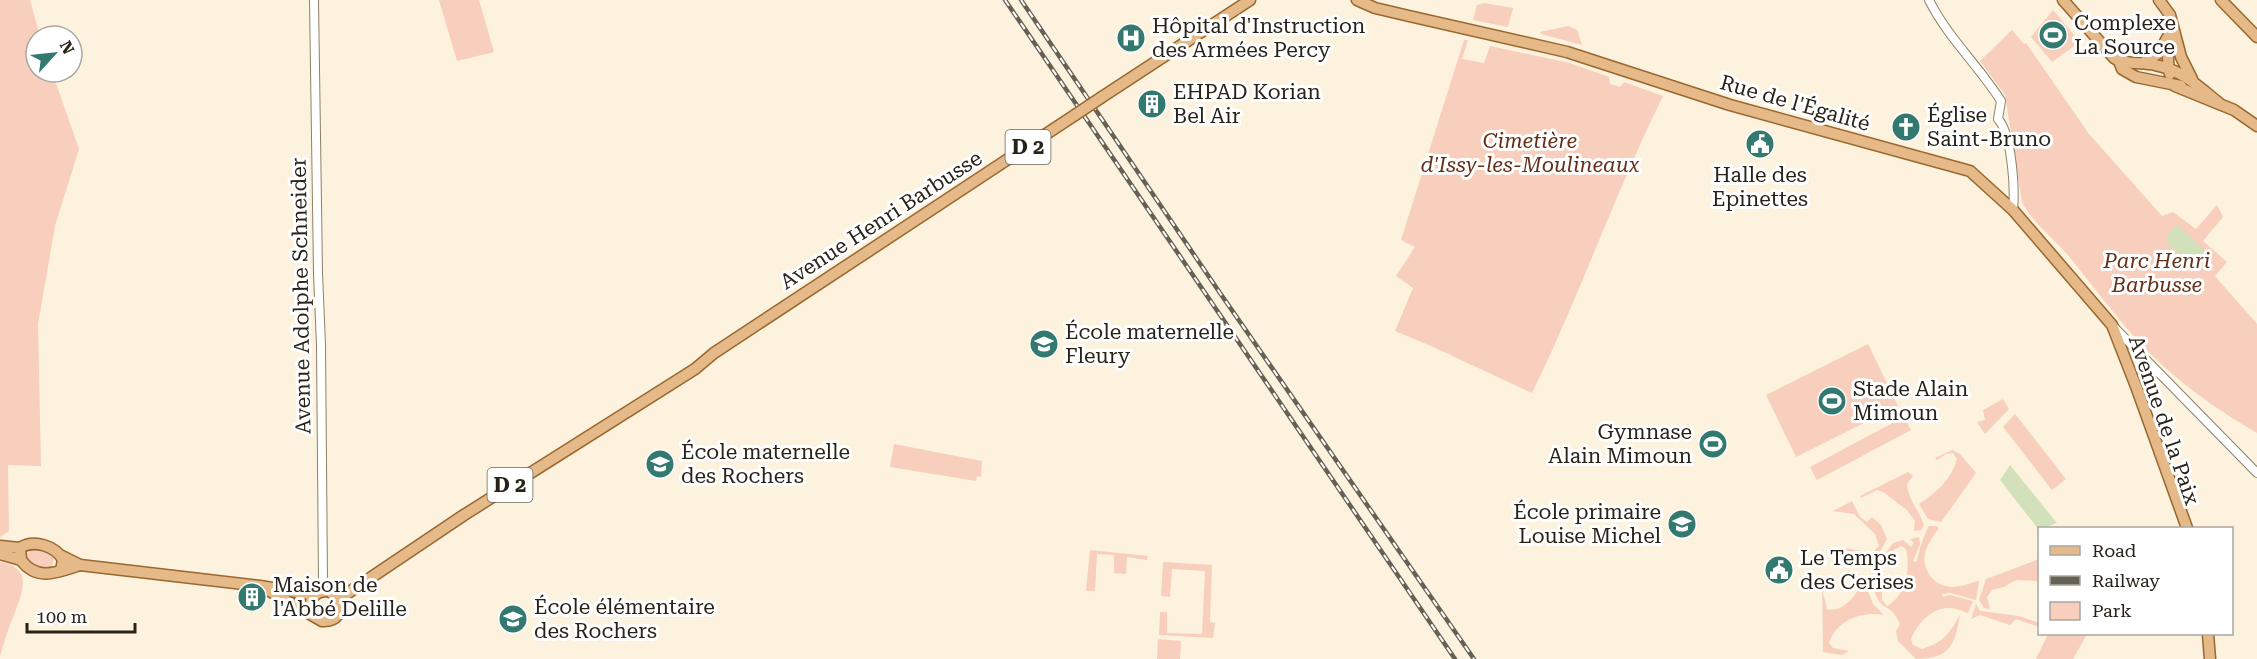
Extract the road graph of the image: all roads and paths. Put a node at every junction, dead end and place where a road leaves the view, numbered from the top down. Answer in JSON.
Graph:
{"nodes":[{"id":1,"x":314,"y":0,"type":"edge"},
{"id":2,"x":1250,"y":0,"type":"edge"},
{"id":3,"x":1357,"y":0,"type":"edge"},
{"id":4,"x":1929,"y":0,"type":"edge"},
{"id":5,"x":2063,"y":0,"type":"edge"},
{"id":6,"x":2159,"y":0,"type":"edge"},
{"id":7,"x":2221,"y":0,"type":"edge"},
{"id":8,"x":2170,"y":15,"type":"junction"},
{"id":9,"x":2169,"y":36,"type":"junction"},
{"id":10,"x":2257,"y":36,"type":"edge"},
{"id":11,"x":2177,"y":45,"type":"junction"},
{"id":12,"x":2143,"y":63,"type":"junction"},
{"id":13,"x":2122,"y":66,"type":"junction"},
{"id":14,"x":2168,"y":68,"type":"junction"},
{"id":15,"x":2192,"y":80,"type":"junction"},
{"id":16,"x":2175,"y":86,"type":"junction"},
{"id":17,"x":2202,"y":89,"type":"junction"},
{"id":18,"x":2219,"y":103,"type":"junction"},
{"id":19,"x":2257,"y":126,"type":"edge"},
{"id":20,"x":2013,"y":210,"type":"junction"},
{"id":21,"x":2112,"y":324,"type":"junction"},
{"id":22,"x":2257,"y":473,"type":"edge"},
{"id":23,"x":2181,"y":527,"type":"edge"},
{"id":24,"x":2187,"y":527,"type":"edge"},
{"id":25,"x":0,"y":546,"type":"edge"},
{"id":26,"x":20,"y":548,"type":"junction"},
{"id":27,"x":0,"y":554,"type":"edge"},
{"id":28,"x":62,"y":556,"type":"junction"},
{"id":29,"x":21,"y":560,"type":"junction"},
{"id":30,"x":80,"y":565,"type":"junction"},
{"id":31,"x":61,"y":570,"type":"junction"},
{"id":32,"x":260,"y":586,"type":"junction"},
{"id":33,"x":320,"y":592,"type":"junction"},
{"id":34,"x":339,"y":599,"type":"junction"},
{"id":35,"x":312,"y":615,"type":"junction"},
{"id":36,"x":2206,"y":635,"type":"edge"},
{"id":37,"x":2206,"y":635,"type":"edge"},
{"id":38,"x":2205,"y":659,"type":"edge"},
{"id":39,"x":2210,"y":659,"type":"edge"}],
"edges":[{"from":1,"to":33,"type":"street","name":"Avenue Adolphe Schneider"},
{"from":2,"to":34,"type":"main road","name":"Avenue Henri Barbusse","number":"D 2","bridge":true},
{"from":3,"to":20,"type":"main road","name":"Rue de l'Égalité"},
{"from":4,"to":20,"type":"street"},
{"from":5,"to":13,"type":"main road"},
{"from":6,"to":8,"type":"main road"},
{"from":7,"to":10,"type":"main road"},
{"from":8,"to":9,"type":"main road"},
{"from":8,"to":11,"type":"main road"},
{"from":9,"to":12,"type":"main road"},
{"from":9,"to":14,"type":"main road"},
{"from":11,"to":14,"type":"main road"},
{"from":11,"to":15,"type":"main road"},
{"from":12,"to":13,"type":"main road"},
{"from":12,"to":14,"type":"main road"},
{"from":13,"to":14,"type":"main road"},
{"from":13,"to":16,"type":"main road"},
{"from":14,"to":15,"type":"main road"},
{"from":14,"to":16,"type":"main road"},
{"from":15,"to":17,"type":"main road"},
{"from":16,"to":17,"type":"main road"},
{"from":16,"to":18,"type":"main road"},
{"from":17,"to":18,"type":"main road"},
{"from":18,"to":19,"type":"main road"},
{"from":20,"to":21,"type":"main road","name":"Rue de l'Égalité"},
{"from":21,"to":22,"type":"street"},
{"from":21,"to":23,"type":"main road","name":"Avenue de la Paix"},
{"from":21,"to":24,"type":"main road","name":"Avenue de la Paix"},
{"from":25,"to":26,"type":"main road"},
{"from":26,"to":28,"type":"main road"},
{"from":26,"to":29,"type":"main road"},
{"from":27,"to":29,"type":"main road"},
{"from":28,"to":30,"type":"main road"},
{"from":28,"to":31,"type":"main road"},
{"from":29,"to":31,"type":"main road"},
{"from":30,"to":31,"type":"main road"},
{"from":30,"to":32,"type":"main road"},
{"from":32,"to":33,"type":"main road"},
{"from":32,"to":35,"type":"main road"},
{"from":33,"to":34,"type":"main road"},
{"from":33,"to":35,"type":"main road"},
{"from":34,"to":35,"type":"main road"},
{"from":36,"to":38,"type":"main road"},
{"from":37,"to":39,"type":"main road"}]}
